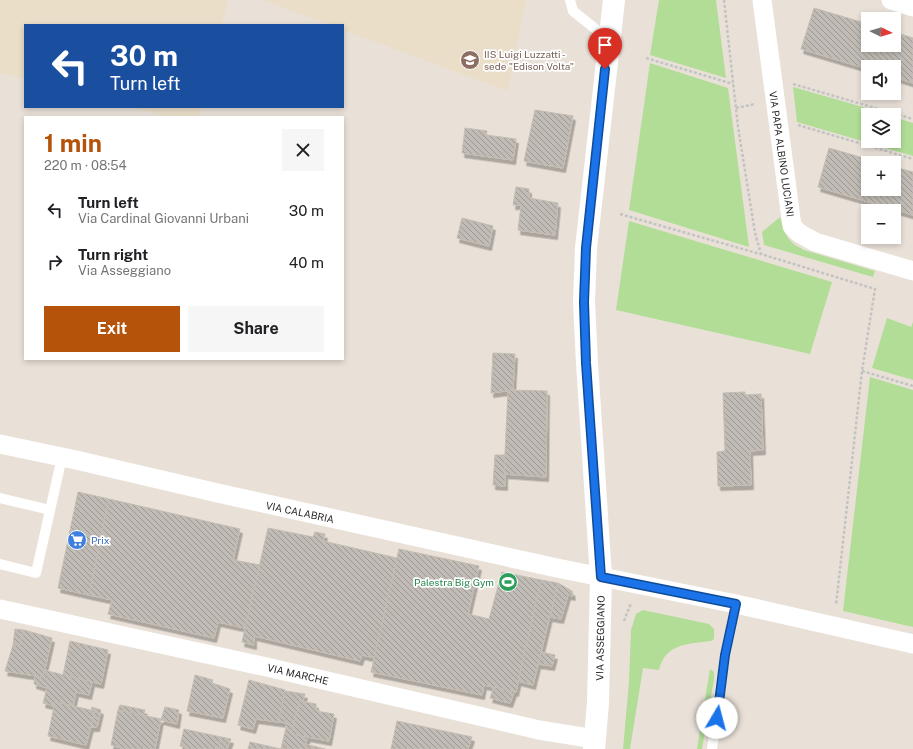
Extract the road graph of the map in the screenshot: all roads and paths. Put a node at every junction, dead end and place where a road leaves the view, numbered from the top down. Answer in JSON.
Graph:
{"nodes":[{"id":1,"x":570,"y":0,"type":"edge"},
{"id":2,"x":614,"y":0,"type":"edge"},
{"id":3,"x":724,"y":0,"type":"edge"},
{"id":4,"x":762,"y":0,"type":"edge"},
{"id":5,"x":891,"y":0,"type":"edge"},
{"id":6,"x":913,"y":7,"type":"edge"},
{"id":7,"x":608,"y":39,"type":"junction"},
{"id":8,"x":646,"y":58,"type":"dead end"},
{"id":9,"x":787,"y":82,"type":"dead end"},
{"id":10,"x":733,"y":84,"type":"junction"},
{"id":11,"x":756,"y":104,"type":"dead end"},
{"id":12,"x":736,"y":108,"type":"junction"},
{"id":13,"x":875,"y":108,"type":"edge"},
{"id":14,"x":901,"y":116,"type":"edge"},
{"id":15,"x":913,"y":119,"type":"edge"},
{"id":16,"x":792,"y":124,"type":"dead end"},
{"id":17,"x":861,"y":144,"type":"edge"},
{"id":18,"x":875,"y":148,"type":"edge"},
{"id":19,"x":913,"y":160,"type":"edge"},
{"id":20,"x":620,"y":214,"type":"dead end"},
{"id":21,"x":760,"y":254,"type":"junction"},
{"id":22,"x":913,"y":271,"type":"edge"},
{"id":23,"x":862,"y":371,"type":"junction"},
{"id":24,"x":913,"y":386,"type":"edge"},
{"id":25,"x":0,"y":444,"type":"edge"},
{"id":26,"x":62,"y":457,"type":"junction"},
{"id":27,"x":0,"y":498,"type":"edge"},
{"id":28,"x":50,"y":510,"type":"junction"},
{"id":29,"x":0,"y":564,"type":"edge"},
{"id":30,"x":601,"y":577,"type":"junction"},
{"id":31,"x":736,"y":604,"type":"junction"},
{"id":32,"x":836,"y":605,"type":"dead end"},
{"id":33,"x":0,"y":609,"type":"edge"},
{"id":34,"x":913,"y":644,"type":"edge"},
{"id":35,"x":594,"y":744,"type":"edge"},
{"id":36,"x":712,"y":749,"type":"edge"}],
"edges":[{"from":1,"to":7,"type":"lane"},
{"from":2,"to":7,"type":"street","name":"VIA ASSEGGIANO"},
{"from":3,"to":10,"type":"path"},
{"from":4,"to":22,"type":"street","name":"VIA PAPA ALBINO LUCIANI"},
{"from":5,"to":6,"type":"street"},
{"from":7,"to":30,"type":"street","name":"VIA ASSEGGIANO"},
{"from":8,"to":10,"type":"path"},
{"from":9,"to":13,"type":"path"},
{"from":10,"to":12,"type":"path"},
{"from":11,"to":12,"type":"path"},
{"from":12,"to":21,"type":"path"},
{"from":14,"to":15,"type":"path"},
{"from":16,"to":17,"type":"path"},
{"from":18,"to":19,"type":"path"},
{"from":20,"to":21,"type":"path"},
{"from":21,"to":23,"type":"path"},
{"from":23,"to":24,"type":"path"},
{"from":23,"to":32,"type":"path"},
{"from":25,"to":26,"type":"street","name":"VIA CALABRIA"},
{"from":26,"to":28,"type":"lane"},
{"from":26,"to":30,"type":"street","name":"VIA CALABRIA"},
{"from":27,"to":28,"type":"lane"},
{"from":28,"to":29,"type":"lane"},
{"from":30,"to":31,"type":"street","name":"VIA CALABRIA"},
{"from":30,"to":35,"type":"street","name":"VIA ASSEGGIANO"},
{"from":31,"to":34,"type":"street","name":"VIA CALABRIA"},
{"from":31,"to":36,"type":"lane"},
{"from":33,"to":35,"type":"street","name":"VIA MARCHE"}]}
